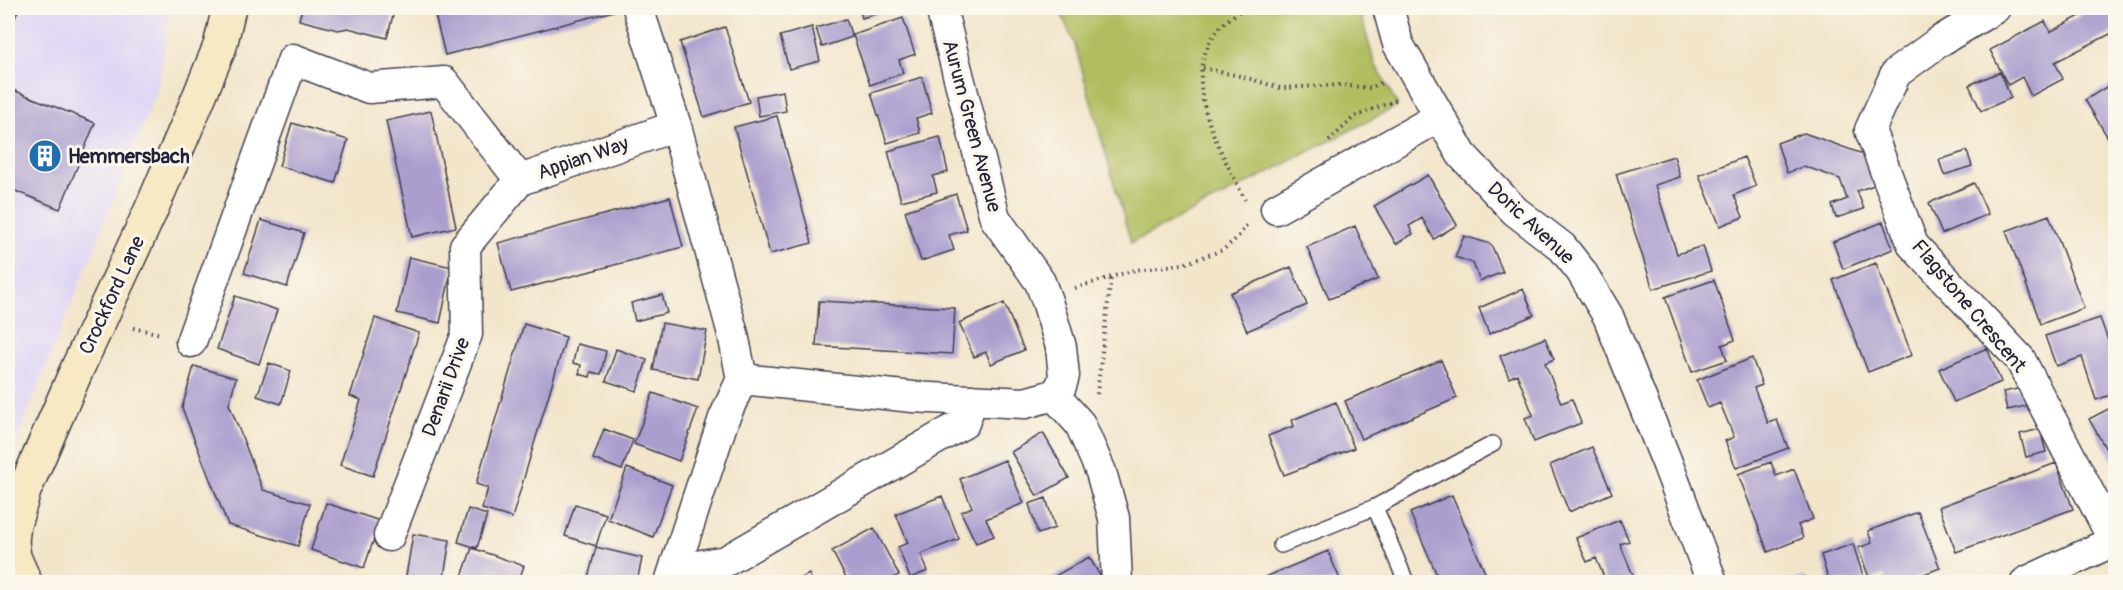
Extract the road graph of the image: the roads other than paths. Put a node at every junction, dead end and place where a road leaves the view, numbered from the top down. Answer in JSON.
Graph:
{"nodes":[{"id":1,"x":229,"y":8,"type":"edge"},
{"id":2,"x":940,"y":8,"type":"edge"},
{"id":3,"x":1388,"y":8,"type":"edge"},
{"id":4,"x":1995,"y":8,"type":"edge"},
{"id":5,"x":644,"y":9,"type":"edge"},
{"id":6,"x":1440,"y":117,"type":"junction"},
{"id":7,"x":676,"y":126,"type":"junction"},
{"id":8,"x":520,"y":180,"type":"junction"},
{"id":9,"x":1262,"y":208,"type":"road end"},
{"id":10,"x":191,"y":342,"type":"road end"},
{"id":11,"x":741,"y":379,"type":"junction"},
{"id":12,"x":1054,"y":395,"type":"junction"},
{"id":13,"x":972,"y":400,"type":"junction"},
{"id":14,"x":1493,"y":444,"type":"dead end"},
{"id":15,"x":1375,"y":507,"type":"junction"},
{"id":16,"x":389,"y":536,"type":"dead end"},
{"id":17,"x":2115,"y":541,"type":"edge"},
{"id":18,"x":1281,"y":545,"type":"dead end"},
{"id":19,"x":16,"y":566,"type":"edge"},
{"id":20,"x":673,"y":573,"type":"edge"},
{"id":21,"x":1117,"y":582,"type":"edge"},
{"id":22,"x":1406,"y":582,"type":"edge"},
{"id":23,"x":1712,"y":582,"type":"edge"},
{"id":24,"x":2026,"y":582,"type":"edge"}],
"edges":[{"from":1,"to":19,"type":"street","name":"Crockford Lane"},
{"from":2,"to":12,"type":"street","name":"Aurum Green Avenue"},
{"from":3,"to":6,"type":"street","name":"Doric Avenue"},
{"from":4,"to":17,"type":"street","name":"Flagstone Crescent"},
{"from":5,"to":7,"type":"street"},
{"from":6,"to":9,"type":"street"},
{"from":6,"to":23,"type":"street","name":"Doric Avenue"},
{"from":7,"to":8,"type":"street","name":"Appian Way"},
{"from":7,"to":11,"type":"street"},
{"from":8,"to":10,"type":"street","name":"Appian Way"},
{"from":8,"to":16,"type":"street","name":"Denarii Drive"},
{"from":11,"to":13,"type":"street"},
{"from":11,"to":20,"type":"street"},
{"from":12,"to":13,"type":"street"},
{"from":12,"to":21,"type":"street"},
{"from":13,"to":20,"type":"street"},
{"from":14,"to":15,"type":"lane"},
{"from":15,"to":18,"type":"lane"},
{"from":15,"to":22,"type":"lane"},
{"from":17,"to":24,"type":"street"}]}
